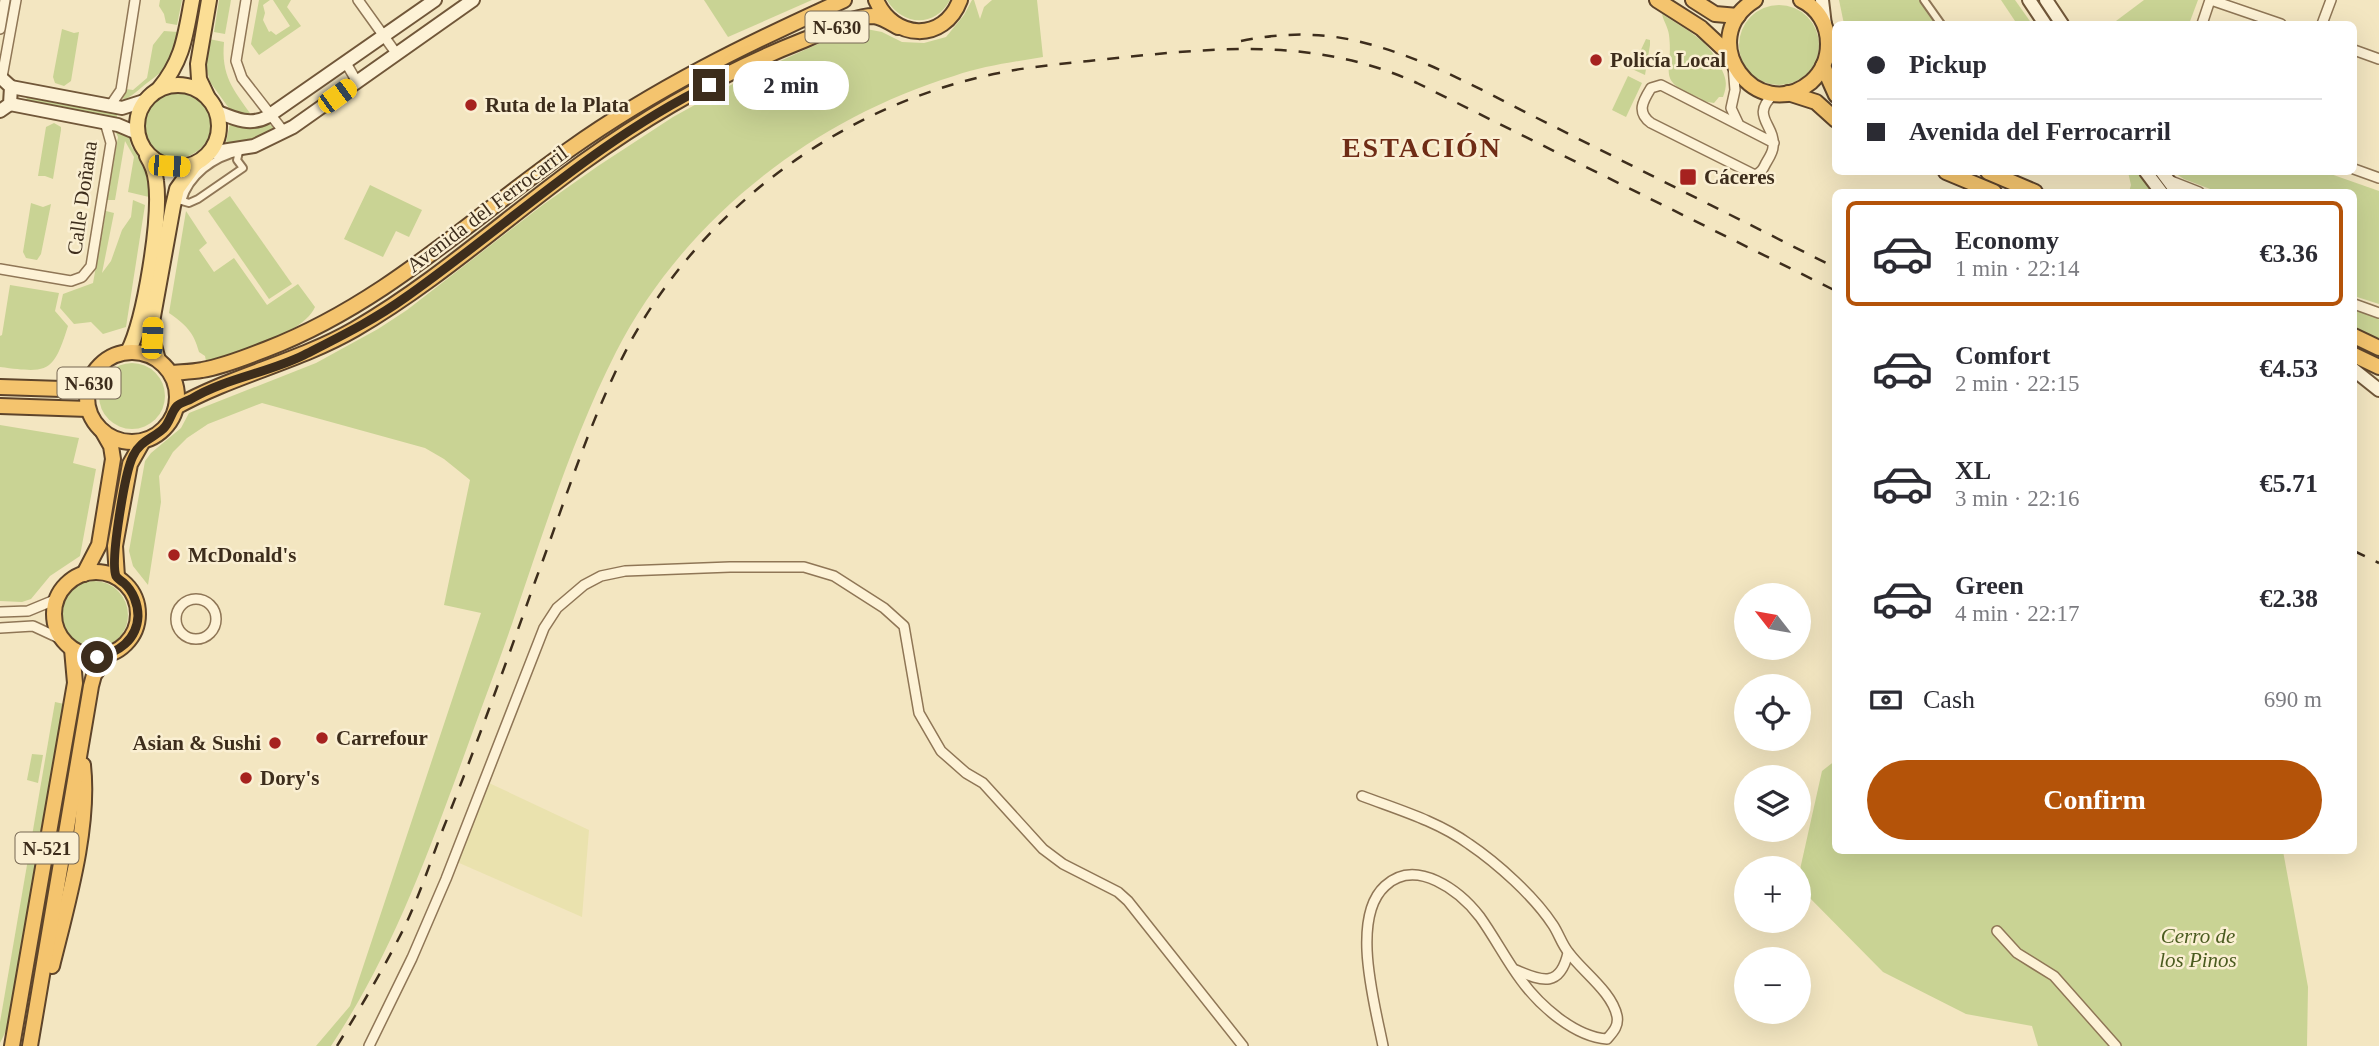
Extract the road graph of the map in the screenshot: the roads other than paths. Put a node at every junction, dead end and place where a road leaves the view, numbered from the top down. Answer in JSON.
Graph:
{"nodes":[{"id":1,"x":5,"y":0,"type":"edge"},
{"id":2,"x":16,"y":0,"type":"edge"},
{"id":3,"x":135,"y":0,"type":"edge"},
{"id":4,"x":192,"y":0,"type":"edge"},
{"id":5,"x":209,"y":0,"type":"edge"},
{"id":6,"x":246,"y":0,"type":"edge"},
{"id":7,"x":358,"y":0,"type":"edge"},
{"id":8,"x":435,"y":0,"type":"edge"},
{"id":9,"x":473,"y":0,"type":"edge"},
{"id":10,"x":844,"y":0,"type":"edge"},
{"id":11,"x":876,"y":0,"type":"edge"},
{"id":12,"x":960,"y":0,"type":"edge"},
{"id":13,"x":1657,"y":0,"type":"edge"},
{"id":14,"x":1693,"y":0,"type":"edge"},
{"id":15,"x":1801,"y":0,"type":"edge"},
{"id":16,"x":1822,"y":0,"type":"edge"},
{"id":17,"x":1924,"y":0,"type":"edge"},
{"id":18,"x":2029,"y":0,"type":"edge"},
{"id":19,"x":2046,"y":0,"type":"edge"},
{"id":20,"x":2211,"y":0,"type":"edge"},
{"id":21,"x":2331,"y":0,"type":"edge"},
{"id":22,"x":1745,"y":6,"type":"edge"},
{"id":23,"x":1939,"y":21,"type":"edge"},
{"id":24,"x":2043,"y":21,"type":"edge"},
{"id":25,"x":2060,"y":21,"type":"edge"},
{"id":26,"x":2203,"y":21,"type":"edge"},
{"id":27,"x":2272,"y":21,"type":"edge"},
{"id":28,"x":2323,"y":21,"type":"edge"},
{"id":29,"x":1825,"y":25,"type":"junction"},
{"id":30,"x":898,"y":27,"type":"junction"},
{"id":31,"x":0,"y":29,"type":"edge"},
{"id":32,"x":384,"y":36,"type":"junction"},
{"id":33,"x":2357,"y":51,"type":"edge"},
{"id":34,"x":396,"y":53,"type":"junction"},
{"id":35,"x":2379,"y":59,"type":"edge"},
{"id":36,"x":1732,"y":60,"type":"junction"},
{"id":37,"x":346,"y":63,"type":"junction"},
{"id":38,"x":1823,"y":66,"type":"junction"},
{"id":39,"x":1,"y":77,"type":"edge"},
{"id":40,"x":357,"y":82,"type":"junction"},
{"id":41,"x":1832,"y":86,"type":"edge"},
{"id":42,"x":11,"y":87,"type":"junction"},
{"id":43,"x":1780,"y":93,"type":"junction"},
{"id":44,"x":152,"y":95,"type":"junction"},
{"id":45,"x":209,"y":100,"type":"junction"},
{"id":46,"x":1731,"y":101,"type":"junction"},
{"id":47,"x":110,"y":106,"type":"junction"},
{"id":48,"x":1706,"y":107,"type":"junction"},
{"id":49,"x":5,"y":108,"type":"edge"},
{"id":50,"x":218,"y":112,"type":"junction"},
{"id":51,"x":269,"y":115,"type":"junction"},
{"id":52,"x":1832,"y":116,"type":"edge"},
{"id":53,"x":1763,"y":117,"type":"junction"},
{"id":54,"x":105,"y":122,"type":"junction"},
{"id":55,"x":1744,"y":127,"type":"junction"},
{"id":56,"x":137,"y":133,"type":"junction"},
{"id":57,"x":282,"y":133,"type":"junction"},
{"id":58,"x":1774,"y":143,"type":"junction"},
{"id":59,"x":145,"y":151,"type":"junction"},
{"id":60,"x":209,"y":153,"type":"junction"},
{"id":61,"x":196,"y":163,"type":"junction"},
{"id":62,"x":2357,"y":170,"type":"edge"},
{"id":63,"x":1953,"y":175,"type":"edge"},
{"id":64,"x":1995,"y":175,"type":"edge"},
{"id":65,"x":2156,"y":175,"type":"edge"},
{"id":66,"x":2379,"y":178,"type":"edge"},
{"id":67,"x":1987,"y":189,"type":"edge"},
{"id":68,"x":2028,"y":189,"type":"edge"},
{"id":69,"x":2173,"y":189,"type":"edge"},
{"id":70,"x":2191,"y":189,"type":"edge"},
{"id":71,"x":182,"y":201,"type":"joint"},
{"id":72,"x":0,"y":269,"type":"edge"},
{"id":73,"x":2357,"y":305,"type":"edge"},
{"id":74,"x":2379,"y":313,"type":"edge"},
{"id":75,"x":2357,"y":337,"type":"edge"},
{"id":76,"x":2379,"y":348,"type":"edge"},
{"id":77,"x":128,"y":352,"type":"junction"},
{"id":78,"x":2357,"y":356,"type":"edge"},
{"id":79,"x":158,"y":360,"type":"junction"},
{"id":80,"x":2379,"y":366,"type":"edge"},
{"id":81,"x":2357,"y":372,"type":"edge"},
{"id":82,"x":171,"y":373,"type":"junction"},
{"id":83,"x":90,"y":380,"type":"junction"},
{"id":84,"x":0,"y":387,"type":"edge"},
{"id":85,"x":2379,"y":389,"type":"edge"},
{"id":86,"x":0,"y":406,"type":"edge"},
{"id":87,"x":176,"y":407,"type":"junction"},
{"id":88,"x":88,"y":409,"type":"junction"},
{"id":89,"x":103,"y":431,"type":"junction"},
{"id":90,"x":143,"y":441,"type":"junction"},
{"id":91,"x":84,"y":574,"type":"junction"},
{"id":92,"x":117,"y":578,"type":"junction"},
{"id":93,"x":57,"y":598,"type":"junction"},
{"id":94,"x":0,"y":612,"type":"edge"},
{"id":95,"x":0,"y":628,"type":"edge"},
{"id":96,"x":185,"y":636,"type":"joint"},
{"id":97,"x":67,"y":644,"type":"junction"},
{"id":98,"x":109,"y":654,"type":"junction"},
{"id":99,"x":1362,"y":796,"type":"dead end"},
{"id":100,"x":1997,"y":931,"type":"dead end"},
{"id":101,"x":1569,"y":953,"type":"junction"},
{"id":102,"x":1514,"y":969,"type":"junction"},
{"id":103,"x":12,"y":1046,"type":"edge"},
{"id":104,"x":30,"y":1046,"type":"edge"},
{"id":105,"x":369,"y":1046,"type":"edge"},
{"id":106,"x":1243,"y":1046,"type":"edge"},
{"id":107,"x":1383,"y":1046,"type":"edge"},
{"id":108,"x":2116,"y":1046,"type":"edge"}],
"edges":[{"from":1,"to":31,"type":"street"},
{"from":2,"to":39,"type":"street"},
{"from":3,"to":47,"type":"street"},
{"from":4,"to":44,"type":"main road"},
{"from":5,"to":45,"type":"main road"},
{"from":6,"to":51,"type":"street"},
{"from":7,"to":32,"type":"street"},
{"from":8,"to":32,"type":"main road"},
{"from":9,"to":34,"type":"main road"},
{"from":10,"to":82,"type":"highway","name":"Avenida del Ferrocarril","number":"N-630"},
{"from":11,"to":30,"type":"highway","number":"N-630"},
{"from":12,"to":30,"type":"highway","number":"N-630"},
{"from":13,"to":36,"type":"highway"},
{"from":14,"to":22,"type":"highway"},
{"from":15,"to":29,"type":"highway"},
{"from":16,"to":29,"type":"main road"},
{"from":17,"to":23,"type":"street"},
{"from":18,"to":24,"type":"main road"},
{"from":19,"to":25,"type":"main road"},
{"from":20,"to":26,"type":"street"},
{"from":20,"to":27,"type":"street"},
{"from":21,"to":28,"type":"street"},
{"from":22,"to":36,"type":"highway"},
{"from":29,"to":38,"type":"highway"},
{"from":30,"to":87,"type":"highway","name":"Avenida del Ferrocarril","number":"N-630"},
{"from":32,"to":34,"type":"street"},
{"from":32,"to":37,"type":"main road"},
{"from":33,"to":35,"type":"street"},
{"from":34,"to":40,"type":"main road"},
{"from":36,"to":43,"type":"highway"},
{"from":36,"to":46,"type":"street"},
{"from":37,"to":40,"type":"street"},
{"from":37,"to":51,"type":"main road"},
{"from":38,"to":41,"type":"highway"},
{"from":38,"to":43,"type":"highway"},
{"from":39,"to":42,"type":"main road"},
{"from":40,"to":57,"type":"main road"},
{"from":42,"to":47,"type":"main road"},
{"from":42,"to":49,"type":"main road"},
{"from":43,"to":52,"type":"highway"},
{"from":43,"to":53,"type":"street"},
{"from":44,"to":45,"type":"main road"},
{"from":44,"to":47,"type":"main road"},
{"from":44,"to":56,"type":"main road"},
{"from":45,"to":50,"type":"main road"},
{"from":46,"to":48,"type":"street"},
{"from":46,"to":55,"type":"street"},
{"from":48,"to":55,"type":"street"},
{"from":48,"to":58,"type":"street"},
{"from":49,"to":54,"type":"main road"},
{"from":50,"to":51,"type":"main road"},
{"from":50,"to":60,"type":"main road"},
{"from":51,"to":57,"type":"street"},
{"from":53,"to":55,"type":"street"},
{"from":53,"to":58,"type":"street"},
{"from":54,"to":56,"type":"main road"},
{"from":54,"to":72,"type":"street","name":"Calle Doñana"},
{"from":55,"to":58,"type":"street"},
{"from":56,"to":59,"type":"main road"},
{"from":57,"to":60,"type":"main road"},
{"from":59,"to":61,"type":"main road"},
{"from":59,"to":77,"type":"main road"},
{"from":60,"to":61,"type":"main road"},
{"from":61,"to":79,"type":"main road"},
{"from":62,"to":66,"type":"street"},
{"from":63,"to":67,"type":"highway"},
{"from":64,"to":68,"type":"highway"},
{"from":65,"to":69,"type":"main road"},
{"from":65,"to":70,"type":"street"},
{"from":71,"to":71,"type":"street"},
{"from":73,"to":74,"type":"street"},
{"from":75,"to":76,"type":"highway"},
{"from":77,"to":79,"type":"highway","number":"N-630"},
{"from":77,"to":83,"type":"highway","number":"N-630"},
{"from":78,"to":80,"type":"highway"},
{"from":79,"to":82,"type":"highway"},
{"from":81,"to":85,"type":"main road"},
{"from":82,"to":87,"type":"highway"},
{"from":83,"to":84,"type":"highway","number":"N-630"},
{"from":83,"to":88,"type":"highway","number":"N-630"},
{"from":86,"to":88,"type":"highway","number":"N-630"},
{"from":87,"to":90,"type":"highway","number":"N-630"},
{"from":88,"to":89,"type":"highway","number":"N-630"},
{"from":89,"to":90,"type":"highway"},
{"from":89,"to":91,"type":"highway"},
{"from":90,"to":92,"type":"highway"},
{"from":91,"to":92,"type":"highway"},
{"from":91,"to":93,"type":"highway"},
{"from":92,"to":98,"type":"highway","number":"N-521"},
{"from":93,"to":94,"type":"street"},
{"from":93,"to":97,"type":"highway"},
{"from":95,"to":97,"type":"street"},
{"from":96,"to":96,"type":"street"},
{"from":97,"to":98,"type":"highway"},
{"from":97,"to":103,"type":"highway","number":"N-521"},
{"from":98,"to":104,"type":"highway","number":"N-521"},
{"from":99,"to":101,"type":"street"},
{"from":100,"to":108,"type":"street"},
{"from":101,"to":102,"type":"street"},
{"from":101,"to":102,"type":"street"},
{"from":102,"to":107,"type":"street"},
{"from":105,"to":106,"type":"street"}]}
